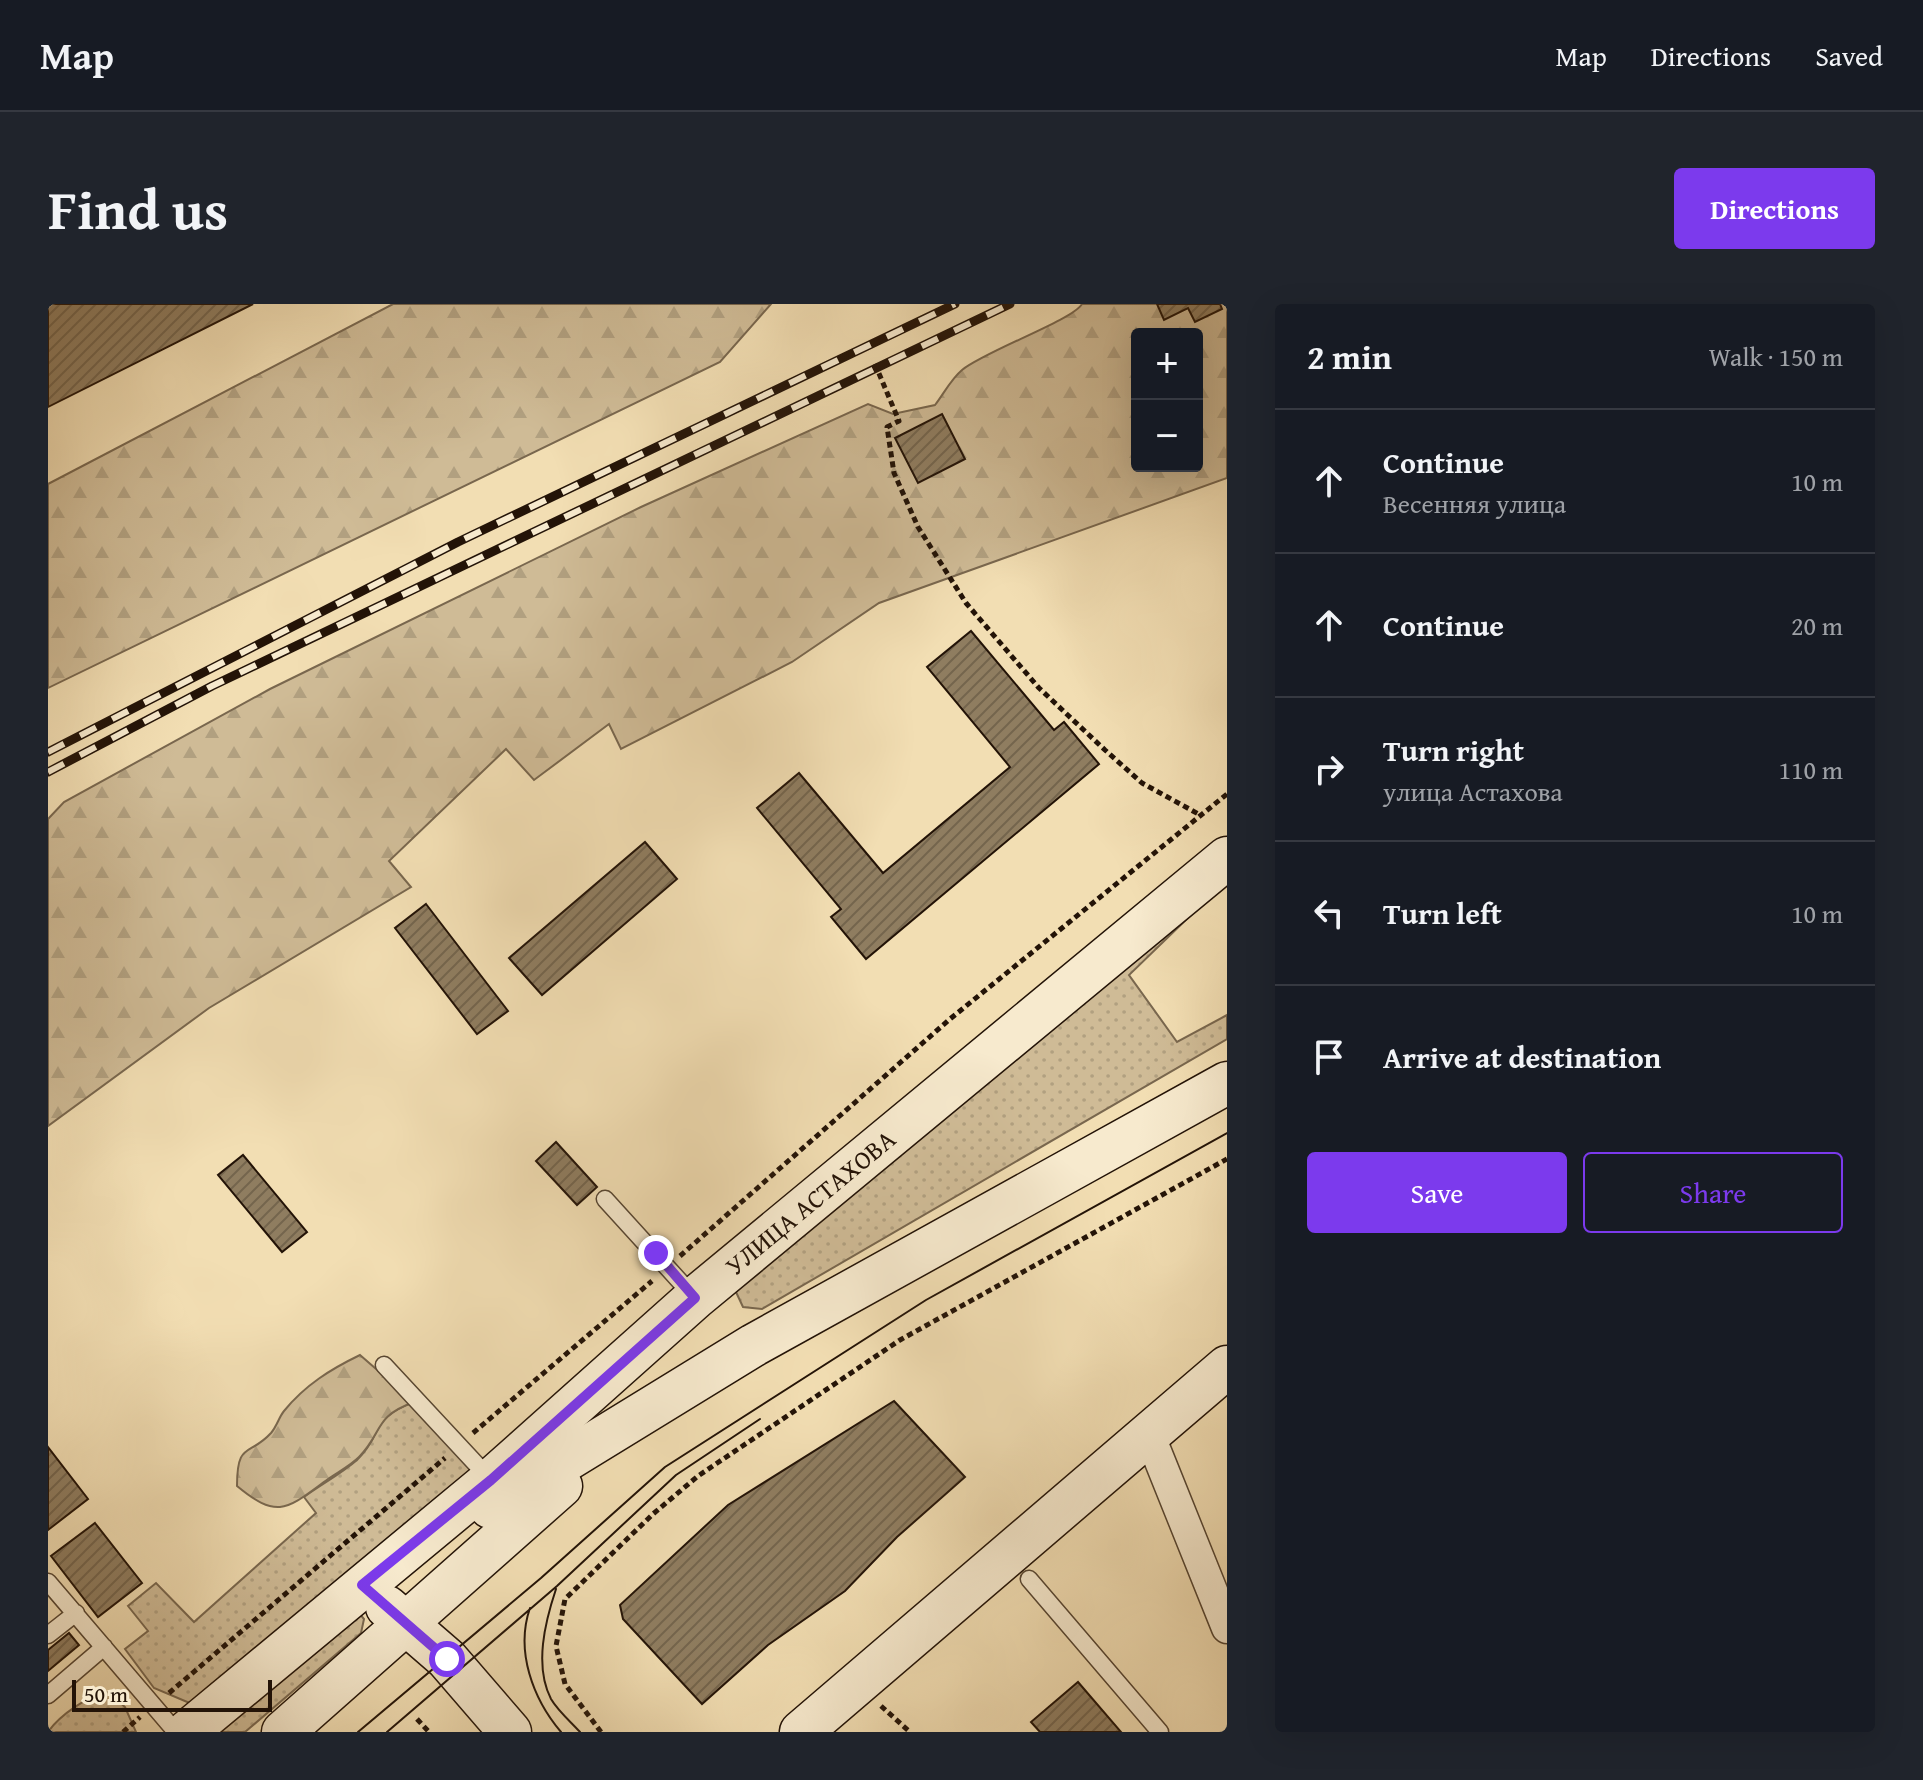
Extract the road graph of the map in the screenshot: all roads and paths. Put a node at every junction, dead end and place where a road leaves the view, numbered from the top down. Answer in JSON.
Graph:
{"nodes":[{"id":1,"x":875,"y":364,"type":"dead end"},
{"id":2,"x":1202,"y":816,"type":"dead end"},
{"id":3,"x":1227,"y":858,"type":"edge"},
{"id":4,"x":1227,"y":1083,"type":"edge"},
{"id":5,"x":1227,"y":1159,"type":"edge"},
{"id":6,"x":605,"y":1199,"type":"dead end"},
{"id":7,"x":695,"y":1298,"type":"junction"},
{"id":8,"x":384,"y":1365,"type":"dead end"},
{"id":9,"x":1227,"y":1367,"type":"edge"},
{"id":10,"x":633,"y":1420,"type":"junction"},
{"id":11,"x":1149,"y":1434,"type":"junction"},
{"id":12,"x":491,"y":1480,"type":"junction"},
{"id":13,"x":1029,"y":1579,"type":"dead end"},
{"id":14,"x":48,"y":1582,"type":"edge"},
{"id":15,"x":362,"y":1585,"type":"junction"},
{"id":16,"x":76,"y":1613,"type":"junction"},
{"id":17,"x":407,"y":1625,"type":"junction"},
{"id":18,"x":1227,"y":1628,"type":"edge"},
{"id":19,"x":48,"y":1635,"type":"edge"},
{"id":20,"x":104,"y":1647,"type":"junction"},
{"id":21,"x":48,"y":1695,"type":"edge"},
{"id":22,"x":875,"y":1702,"type":"dead end"},
{"id":23,"x":417,"y":1719,"type":"dead end"},
{"id":24,"x":176,"y":1732,"type":"edge"},
{"id":25,"x":187,"y":1732,"type":"edge"},
{"id":26,"x":283,"y":1732,"type":"edge"},
{"id":27,"x":429,"y":1732,"type":"edge"},
{"id":28,"x":510,"y":1732,"type":"edge"},
{"id":29,"x":601,"y":1732,"type":"edge"},
{"id":30,"x":801,"y":1732,"type":"edge"},
{"id":31,"x":910,"y":1732,"type":"edge"},
{"id":32,"x":1160,"y":1732,"type":"edge"}],
"edges":[{"from":1,"to":2,"type":"path"},
{"from":3,"to":7,"type":"main road","name":"УЛИЦА АСТАХОВА"},
{"from":4,"to":10,"type":"main road","name":"УЛИЦА АСТАХОВА"},
{"from":5,"to":29,"type":"path"},
{"from":6,"to":7,"type":"lane"},
{"from":7,"to":12,"type":"main road","name":"УЛИЦА АСТАХОВА"},
{"from":8,"to":12,"type":"lane"},
{"from":9,"to":11,"type":"main road"},
{"from":10,"to":15,"type":"main road","name":"УЛИЦА АСТАХОВА"},
{"from":10,"to":17,"type":"main road","name":"УЛИЦА АСТАХОВА"},
{"from":11,"to":18,"type":"street"},
{"from":11,"to":30,"type":"main road"},
{"from":12,"to":15,"type":"main road","name":"УЛИЦА АСТАХОВА"},
{"from":13,"to":32,"type":"lane"},
{"from":14,"to":16,"type":"lane"},
{"from":15,"to":17,"type":"main road"},
{"from":15,"to":25,"type":"main road","name":"УЛИЦА АСТАХОВА"},
{"from":16,"to":19,"type":"lane"},
{"from":16,"to":20,"type":"lane"},
{"from":17,"to":26,"type":"main road","name":"УЛИЦА АСТАХОВА"},
{"from":17,"to":28,"type":"main road"},
{"from":20,"to":21,"type":"lane"},
{"from":20,"to":24,"type":"lane"},
{"from":22,"to":31,"type":"path"},
{"from":23,"to":27,"type":"path"}]}
